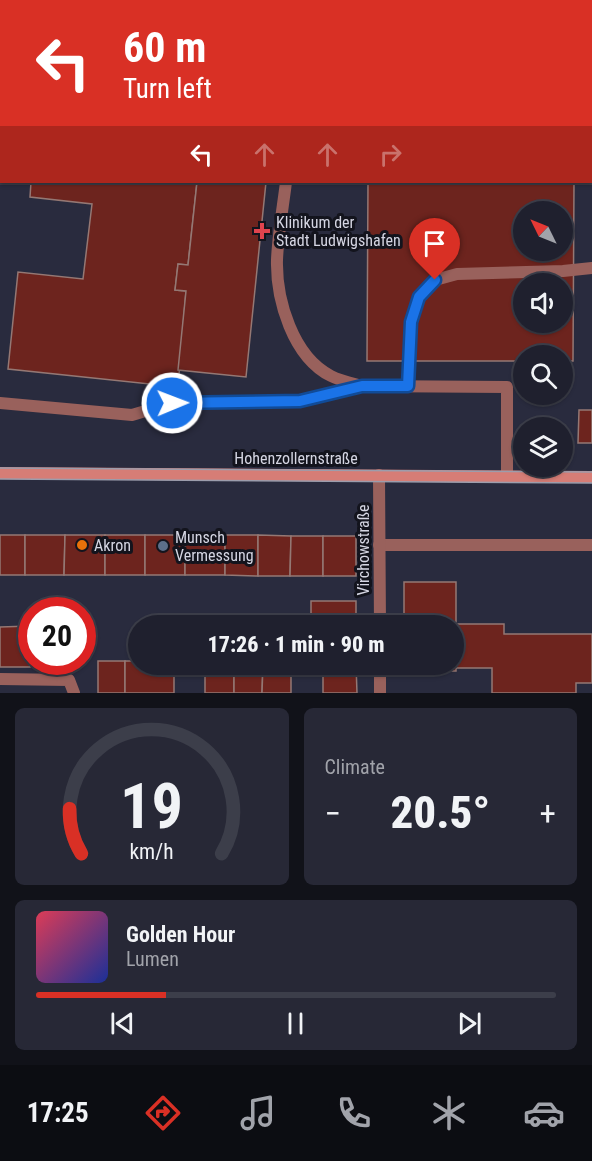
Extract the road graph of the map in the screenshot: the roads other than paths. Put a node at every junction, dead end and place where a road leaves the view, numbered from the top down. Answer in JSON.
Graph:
{"nodes":[{"id":1,"x":286,"y":183,"type":"edge"},
{"id":2,"x":592,"y":268,"type":"edge"},
{"id":3,"x":362,"y":386,"type":"junction"},
{"id":4,"x":408,"y":386,"type":"junction"},
{"id":5,"x":0,"y":402,"type":"edge"},
{"id":6,"x":0,"y":473,"type":"edge"},
{"id":7,"x":380,"y":475,"type":"junction"},
{"id":8,"x":507,"y":476,"type":"junction"},
{"id":9,"x":592,"y":477,"type":"edge"},
{"id":10,"x":380,"y":545,"type":"junction"},
{"id":11,"x":592,"y":545,"type":"edge"},
{"id":12,"x":380,"y":615,"type":"edge"},
{"id":13,"x":380,"y":675,"type":"edge"},
{"id":14,"x":0,"y":679,"type":"edge"},
{"id":15,"x":74,"y":693,"type":"edge"},
{"id":16,"x":380,"y":693,"type":"edge"}],
"edges":[{"from":1,"to":3,"type":"street"},
{"from":2,"to":4,"type":"street"},
{"from":3,"to":4,"type":"street"},
{"from":3,"to":5,"type":"street"},
{"from":4,"to":8,"type":"street"},
{"from":6,"to":7,"type":"street","name":"Hohenzollernstraße"},
{"from":7,"to":8,"type":"street","name":"Hohenzollernstraße"},
{"from":7,"to":10,"type":"street","name":"Virchowstraße"},
{"from":8,"to":9,"type":"street","name":"Hohenzollernstraße"},
{"from":10,"to":11,"type":"street"},
{"from":10,"to":12,"type":"street","name":"Virchowstraße"},
{"from":13,"to":16,"type":"street"},
{"from":14,"to":15,"type":"street"}]}
